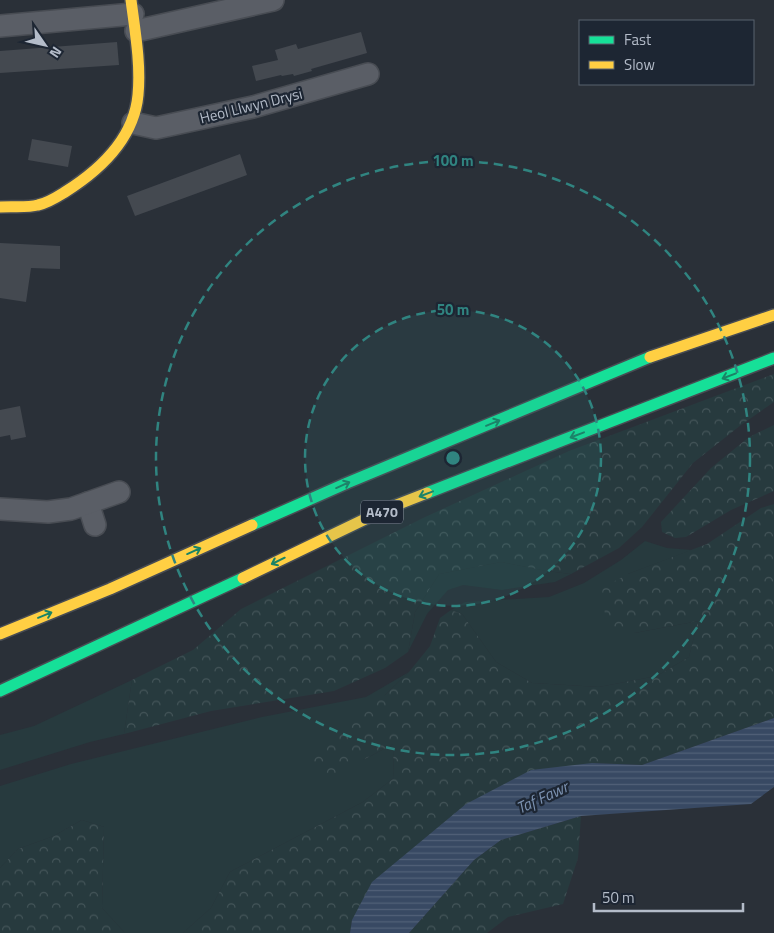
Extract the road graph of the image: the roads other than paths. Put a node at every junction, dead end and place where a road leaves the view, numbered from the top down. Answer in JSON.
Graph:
{"nodes":[{"id":1,"x":273,"y":0,"type":"edge"},
{"id":2,"x":134,"y":15,"type":"edge"},
{"id":3,"x":0,"y":26,"type":"edge"},
{"id":4,"x":368,"y":74,"type":"dead end"},
{"id":5,"x":133,"y":123,"type":"junction"},
{"id":6,"x":0,"y":207,"type":"edge"},
{"id":7,"x":774,"y":315,"type":"edge"},
{"id":8,"x":774,"y":358,"type":"edge"},
{"id":9,"x":119,"y":492,"type":"dead end"},
{"id":10,"x":88,"y":503,"type":"junction"},
{"id":11,"x":0,"y":510,"type":"edge"},
{"id":12,"x":95,"y":525,"type":"dead end"},
{"id":13,"x":0,"y":634,"type":"edge"},
{"id":14,"x":0,"y":691,"type":"edge"}],
"edges":[{"from":1,"to":2,"type":"street"},
{"from":2,"to":3,"type":"street"},
{"from":2,"to":5,"type":"main road"},
{"from":4,"to":5,"type":"street","name":"Heol Llwyn Drysi"},
{"from":5,"to":6,"type":"main road"},
{"from":13,"to":7,"type":"main road","number":"A470","one_way":true},
{"from":8,"to":14,"type":"main road","number":"A470","one_way":true},
{"from":9,"to":10,"type":"street"},
{"from":10,"to":11,"type":"street"},
{"from":10,"to":12,"type":"street"}]}
